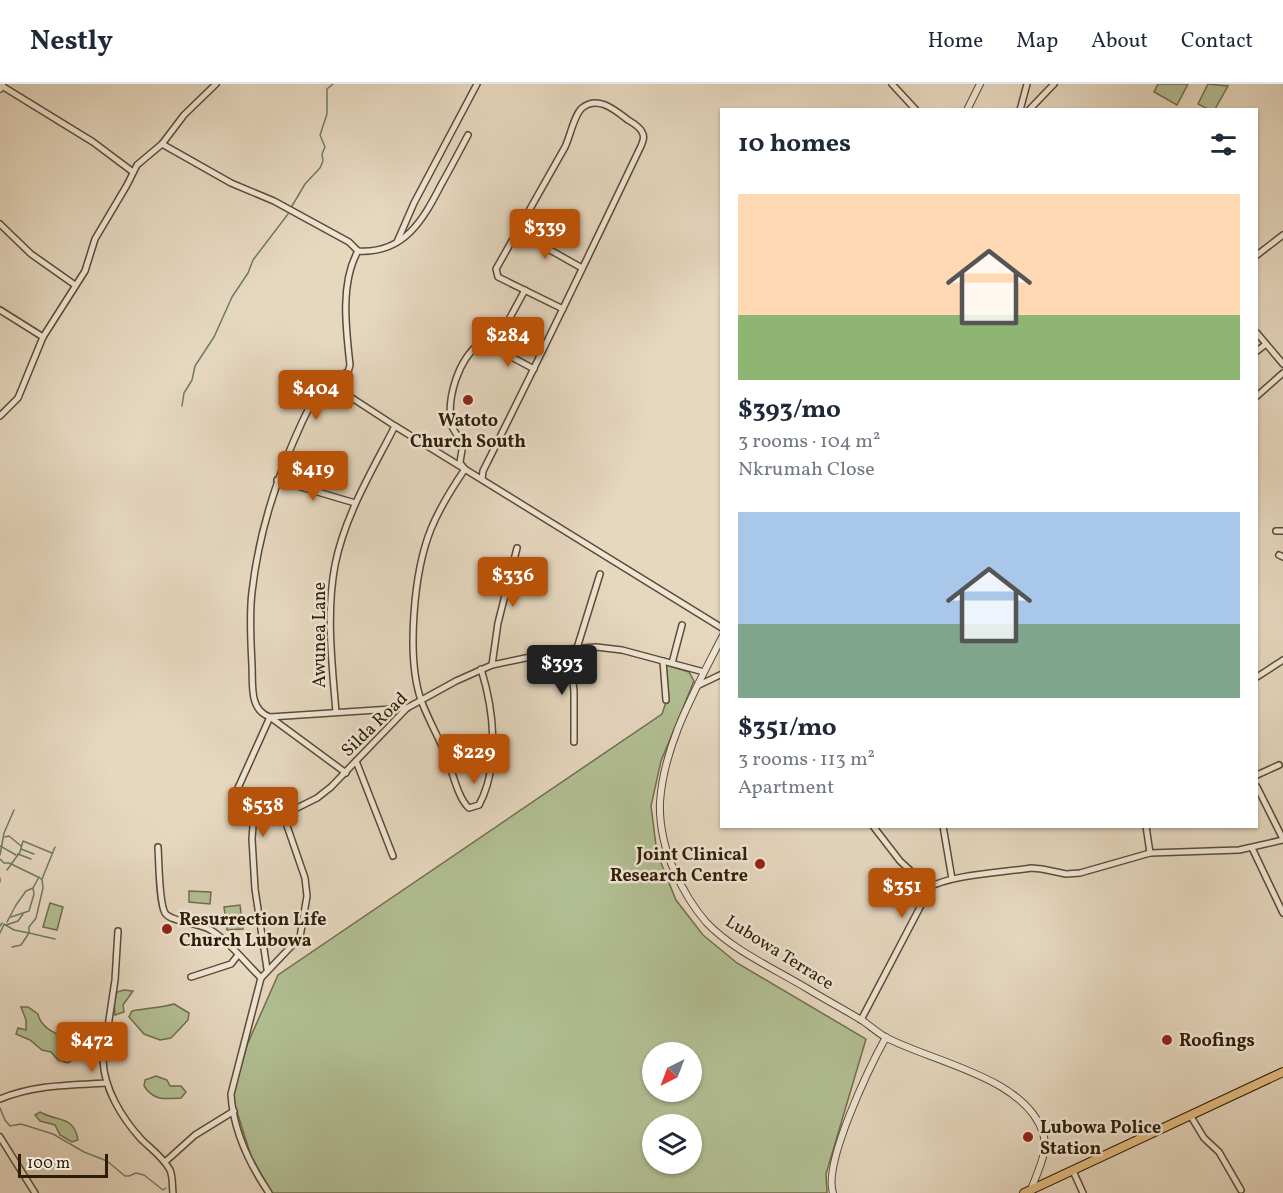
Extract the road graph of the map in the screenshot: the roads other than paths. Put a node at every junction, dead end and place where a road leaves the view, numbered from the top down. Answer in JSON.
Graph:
{"nodes":[{"id":1,"x":216,"y":84,"type":"edge"},
{"id":2,"x":477,"y":84,"type":"edge"},
{"id":3,"x":892,"y":84,"type":"edge"},
{"id":4,"x":980,"y":84,"type":"edge"},
{"id":5,"x":1027,"y":84,"type":"edge"},
{"id":6,"x":1054,"y":84,"type":"edge"},
{"id":7,"x":1,"y":86,"type":"edge"},
{"id":8,"x":914,"y":108,"type":"edge"},
{"id":9,"x":968,"y":108,"type":"edge"},
{"id":10,"x":1021,"y":108,"type":"edge"},
{"id":11,"x":1031,"y":108,"type":"edge"},
{"id":12,"x":468,"y":135,"type":"dead end"},
{"id":13,"x":162,"y":144,"type":"junction"},
{"id":14,"x":134,"y":172,"type":"junction"},
{"id":15,"x":0,"y":224,"type":"edge"},
{"id":16,"x":518,"y":232,"type":"junction"},
{"id":17,"x":1283,"y":235,"type":"edge"},
{"id":18,"x":397,"y":242,"type":"junction"},
{"id":19,"x":358,"y":251,"type":"junction"},
{"id":20,"x":1258,"y":254,"type":"edge"},
{"id":21,"x":582,"y":268,"type":"junction"},
{"id":22,"x":75,"y":285,"type":"junction"},
{"id":23,"x":525,"y":290,"type":"junction"},
{"id":24,"x":563,"y":309,"type":"junction"},
{"id":25,"x":0,"y":310,"type":"edge"},
{"id":26,"x":1258,"y":334,"type":"edge"},
{"id":27,"x":43,"y":337,"type":"junction"},
{"id":28,"x":1266,"y":344,"type":"junction"},
{"id":29,"x":493,"y":347,"type":"junction"},
{"id":30,"x":1258,"y":350,"type":"edge"},
{"id":31,"x":1283,"y":364,"type":"edge"},
{"id":32,"x":534,"y":369,"type":"junction"},
{"id":33,"x":1283,"y":373,"type":"edge"},
{"id":34,"x":326,"y":381,"type":"junction"},
{"id":35,"x":1258,"y":395,"type":"edge"},
{"id":36,"x":2,"y":409,"type":"edge"},
{"id":37,"x":0,"y":416,"type":"edge"},
{"id":38,"x":395,"y":426,"type":"junction"},
{"id":39,"x":465,"y":469,"type":"junction"},
{"id":40,"x":277,"y":480,"type":"junction"},
{"id":41,"x":482,"y":480,"type":"junction"},
{"id":42,"x":355,"y":503,"type":"junction"},
{"id":43,"x":517,"y":548,"type":"dead end"},
{"id":44,"x":600,"y":574,"type":"dead end"},
{"id":45,"x":682,"y":624,"type":"dead end"},
{"id":46,"x":720,"y":627,"type":"edge"},
{"id":47,"x":720,"y":641,"type":"edge"},
{"id":48,"x":577,"y":648,"type":"junction"},
{"id":49,"x":569,"y":649,"type":"junction"},
{"id":50,"x":1283,"y":660,"type":"edge"},
{"id":51,"x":663,"y":661,"type":"junction"},
{"id":52,"x":672,"y":663,"type":"junction"},
{"id":53,"x":492,"y":665,"type":"junction"},
{"id":54,"x":481,"y":669,"type":"junction"},
{"id":55,"x":704,"y":672,"type":"junction"},
{"id":56,"x":720,"y":675,"type":"edge"},
{"id":57,"x":1258,"y":676,"type":"edge"},
{"id":58,"x":699,"y":685,"type":"junction"},
{"id":59,"x":421,"y":699,"type":"junction"},
{"id":60,"x":666,"y":700,"type":"dead end"},
{"id":61,"x":407,"y":708,"type":"junction"},
{"id":62,"x":336,"y":712,"type":"junction"},
{"id":63,"x":270,"y":717,"type":"junction"},
{"id":64,"x":574,"y":742,"type":"dead end"},
{"id":65,"x":356,"y":761,"type":"junction"},
{"id":66,"x":1279,"y":765,"type":"dead end"},
{"id":67,"x":346,"y":773,"type":"junction"},
{"id":68,"x":1258,"y":775,"type":"edge"},
{"id":69,"x":1258,"y":789,"type":"edge"},
{"id":70,"x":875,"y":828,"type":"edge"},
{"id":71,"x":943,"y":828,"type":"edge"},
{"id":72,"x":1146,"y":828,"type":"edge"},
{"id":73,"x":1283,"y":840,"type":"edge"},
{"id":74,"x":158,"y":848,"type":"dead end"},
{"id":75,"x":1252,"y":848,"type":"junction"},
{"id":76,"x":1150,"y":853,"type":"junction"},
{"id":77,"x":393,"y":856,"type":"dead end"},
{"id":78,"x":952,"y":879,"type":"junction"},
{"id":79,"x":927,"y":888,"type":"junction"},
{"id":80,"x":1283,"y":913,"type":"edge"},
{"id":81,"x":118,"y":932,"type":"dead end"},
{"id":82,"x":238,"y":955,"type":"junction"},
{"id":83,"x":267,"y":969,"type":"junction"},
{"id":84,"x":191,"y":977,"type":"dead end"},
{"id":85,"x":261,"y":978,"type":"junction"},
{"id":86,"x":861,"y":1020,"type":"junction"},
{"id":87,"x":886,"y":1037,"type":"junction"},
{"id":88,"x":1283,"y":1072,"type":"edge"},
{"id":89,"x":106,"y":1083,"type":"junction"},
{"id":90,"x":0,"y":1099,"type":"edge"},
{"id":91,"x":234,"y":1111,"type":"junction"},
{"id":92,"x":1190,"y":1115,"type":"junction"},
{"id":93,"x":0,"y":1137,"type":"edge"},
{"id":94,"x":165,"y":1162,"type":"junction"},
{"id":95,"x":1074,"y":1171,"type":"junction"},
{"id":96,"x":1241,"y":1190,"type":"dead end"},
{"id":97,"x":1027,"y":1191,"type":"edge"},
{"id":98,"x":35,"y":1193,"type":"edge"},
{"id":99,"x":173,"y":1193,"type":"edge"},
{"id":100,"x":269,"y":1193,"type":"edge"},
{"id":101,"x":833,"y":1193,"type":"edge"},
{"id":102,"x":1083,"y":1193,"type":"edge"}],
"edges":[{"from":1,"to":13,"type":"street"},
{"from":2,"to":18,"type":"street"},
{"from":3,"to":8,"type":"street"},
{"from":4,"to":9,"type":"street"},
{"from":5,"to":10,"type":"street"},
{"from":6,"to":11,"type":"street"},
{"from":7,"to":14,"type":"street"},
{"from":12,"to":18,"type":"street"},
{"from":13,"to":14,"type":"street"},
{"from":13,"to":19,"type":"street"},
{"from":14,"to":22,"type":"street"},
{"from":15,"to":22,"type":"street"},
{"from":16,"to":21,"type":"street"},
{"from":16,"to":21,"type":"street"},
{"from":16,"to":23,"type":"street"},
{"from":17,"to":20,"type":"street"},
{"from":18,"to":19,"type":"street"},
{"from":19,"to":34,"type":"street"},
{"from":21,"to":24,"type":"street"},
{"from":22,"to":27,"type":"street"},
{"from":23,"to":24,"type":"street"},
{"from":23,"to":29,"type":"street"},
{"from":24,"to":32,"type":"street"},
{"from":25,"to":27,"type":"street"},
{"from":26,"to":28,"type":"street"},
{"from":27,"to":36,"type":"street"},
{"from":28,"to":30,"type":"street"},
{"from":28,"to":31,"type":"street"},
{"from":29,"to":32,"type":"street"},
{"from":29,"to":39,"type":"street"},
{"from":32,"to":41,"type":"street"},
{"from":33,"to":35,"type":"street"},
{"from":34,"to":38,"type":"street"},
{"from":34,"to":40,"type":"street"},
{"from":36,"to":37,"type":"street"},
{"from":38,"to":39,"type":"street"},
{"from":38,"to":42,"type":"street","name":"Awunea Lane"},
{"from":39,"to":41,"type":"street"},
{"from":39,"to":59,"type":"street"},
{"from":40,"to":42,"type":"street"},
{"from":40,"to":63,"type":"street"},
{"from":41,"to":46,"type":"street"},
{"from":42,"to":62,"type":"street","name":"Awunea Lane"},
{"from":43,"to":53,"type":"street"},
{"from":44,"to":48,"type":"street"},
{"from":45,"to":52,"type":"street"},
{"from":47,"to":55,"type":"street","name":"Lubowa Terrace"},
{"from":48,"to":49,"type":"street","name":"Silda Road"},
{"from":48,"to":51,"type":"street","name":"Silda Road"},
{"from":49,"to":53,"type":"street","name":"Silda Road"},
{"from":49,"to":64,"type":"street"},
{"from":50,"to":57,"type":"street"},
{"from":51,"to":52,"type":"street","name":"Silda Road"},
{"from":51,"to":60,"type":"street"},
{"from":52,"to":55,"type":"street","name":"Silda Road"},
{"from":53,"to":54,"type":"street","name":"Silda Road"},
{"from":54,"to":59,"type":"street","name":"Silda Road"},
{"from":54,"to":59,"type":"street"},
{"from":55,"to":58,"type":"street","name":"Lubowa Terrace"},
{"from":56,"to":58,"type":"street"},
{"from":58,"to":86,"type":"street","name":"Lubowa Terrace"},
{"from":59,"to":61,"type":"street","name":"Silda Road"},
{"from":61,"to":62,"type":"street"},
{"from":61,"to":65,"type":"street","name":"Silda Road"},
{"from":62,"to":63,"type":"street"},
{"from":63,"to":67,"type":"street"},
{"from":63,"to":83,"type":"street"},
{"from":65,"to":67,"type":"street","name":"Silda Road"},
{"from":65,"to":77,"type":"street"},
{"from":66,"to":68,"type":"street"},
{"from":67,"to":83,"type":"street","name":"Silda Road"},
{"from":69,"to":73,"type":"street"},
{"from":70,"to":79,"type":"street"},
{"from":71,"to":78,"type":"street"},
{"from":72,"to":76,"type":"street"},
{"from":73,"to":75,"type":"street"},
{"from":74,"to":82,"type":"street"},
{"from":75,"to":76,"type":"street"},
{"from":75,"to":80,"type":"street"},
{"from":76,"to":78,"type":"street"},
{"from":78,"to":79,"type":"street"},
{"from":79,"to":86,"type":"street"},
{"from":81,"to":89,"type":"street"},
{"from":82,"to":84,"type":"street"},
{"from":82,"to":85,"type":"street"},
{"from":83,"to":85,"type":"street","name":"Silda Road"},
{"from":85,"to":91,"type":"street","name":"Silda Road"},
{"from":86,"to":87,"type":"street","name":"Lubowa Terrace"},
{"from":87,"to":97,"type":"street","name":"Lubowa Terrace"},
{"from":87,"to":101,"type":"street"},
{"from":88,"to":92,"type":"main road"},
{"from":89,"to":90,"type":"street"},
{"from":89,"to":94,"type":"street"},
{"from":91,"to":94,"type":"street"},
{"from":91,"to":100,"type":"street","name":"Silda Road"},
{"from":92,"to":95,"type":"main road"},
{"from":92,"to":96,"type":"street"},
{"from":93,"to":98,"type":"street"},
{"from":94,"to":99,"type":"street"},
{"from":95,"to":97,"type":"main road"},
{"from":95,"to":102,"type":"street"}]}
